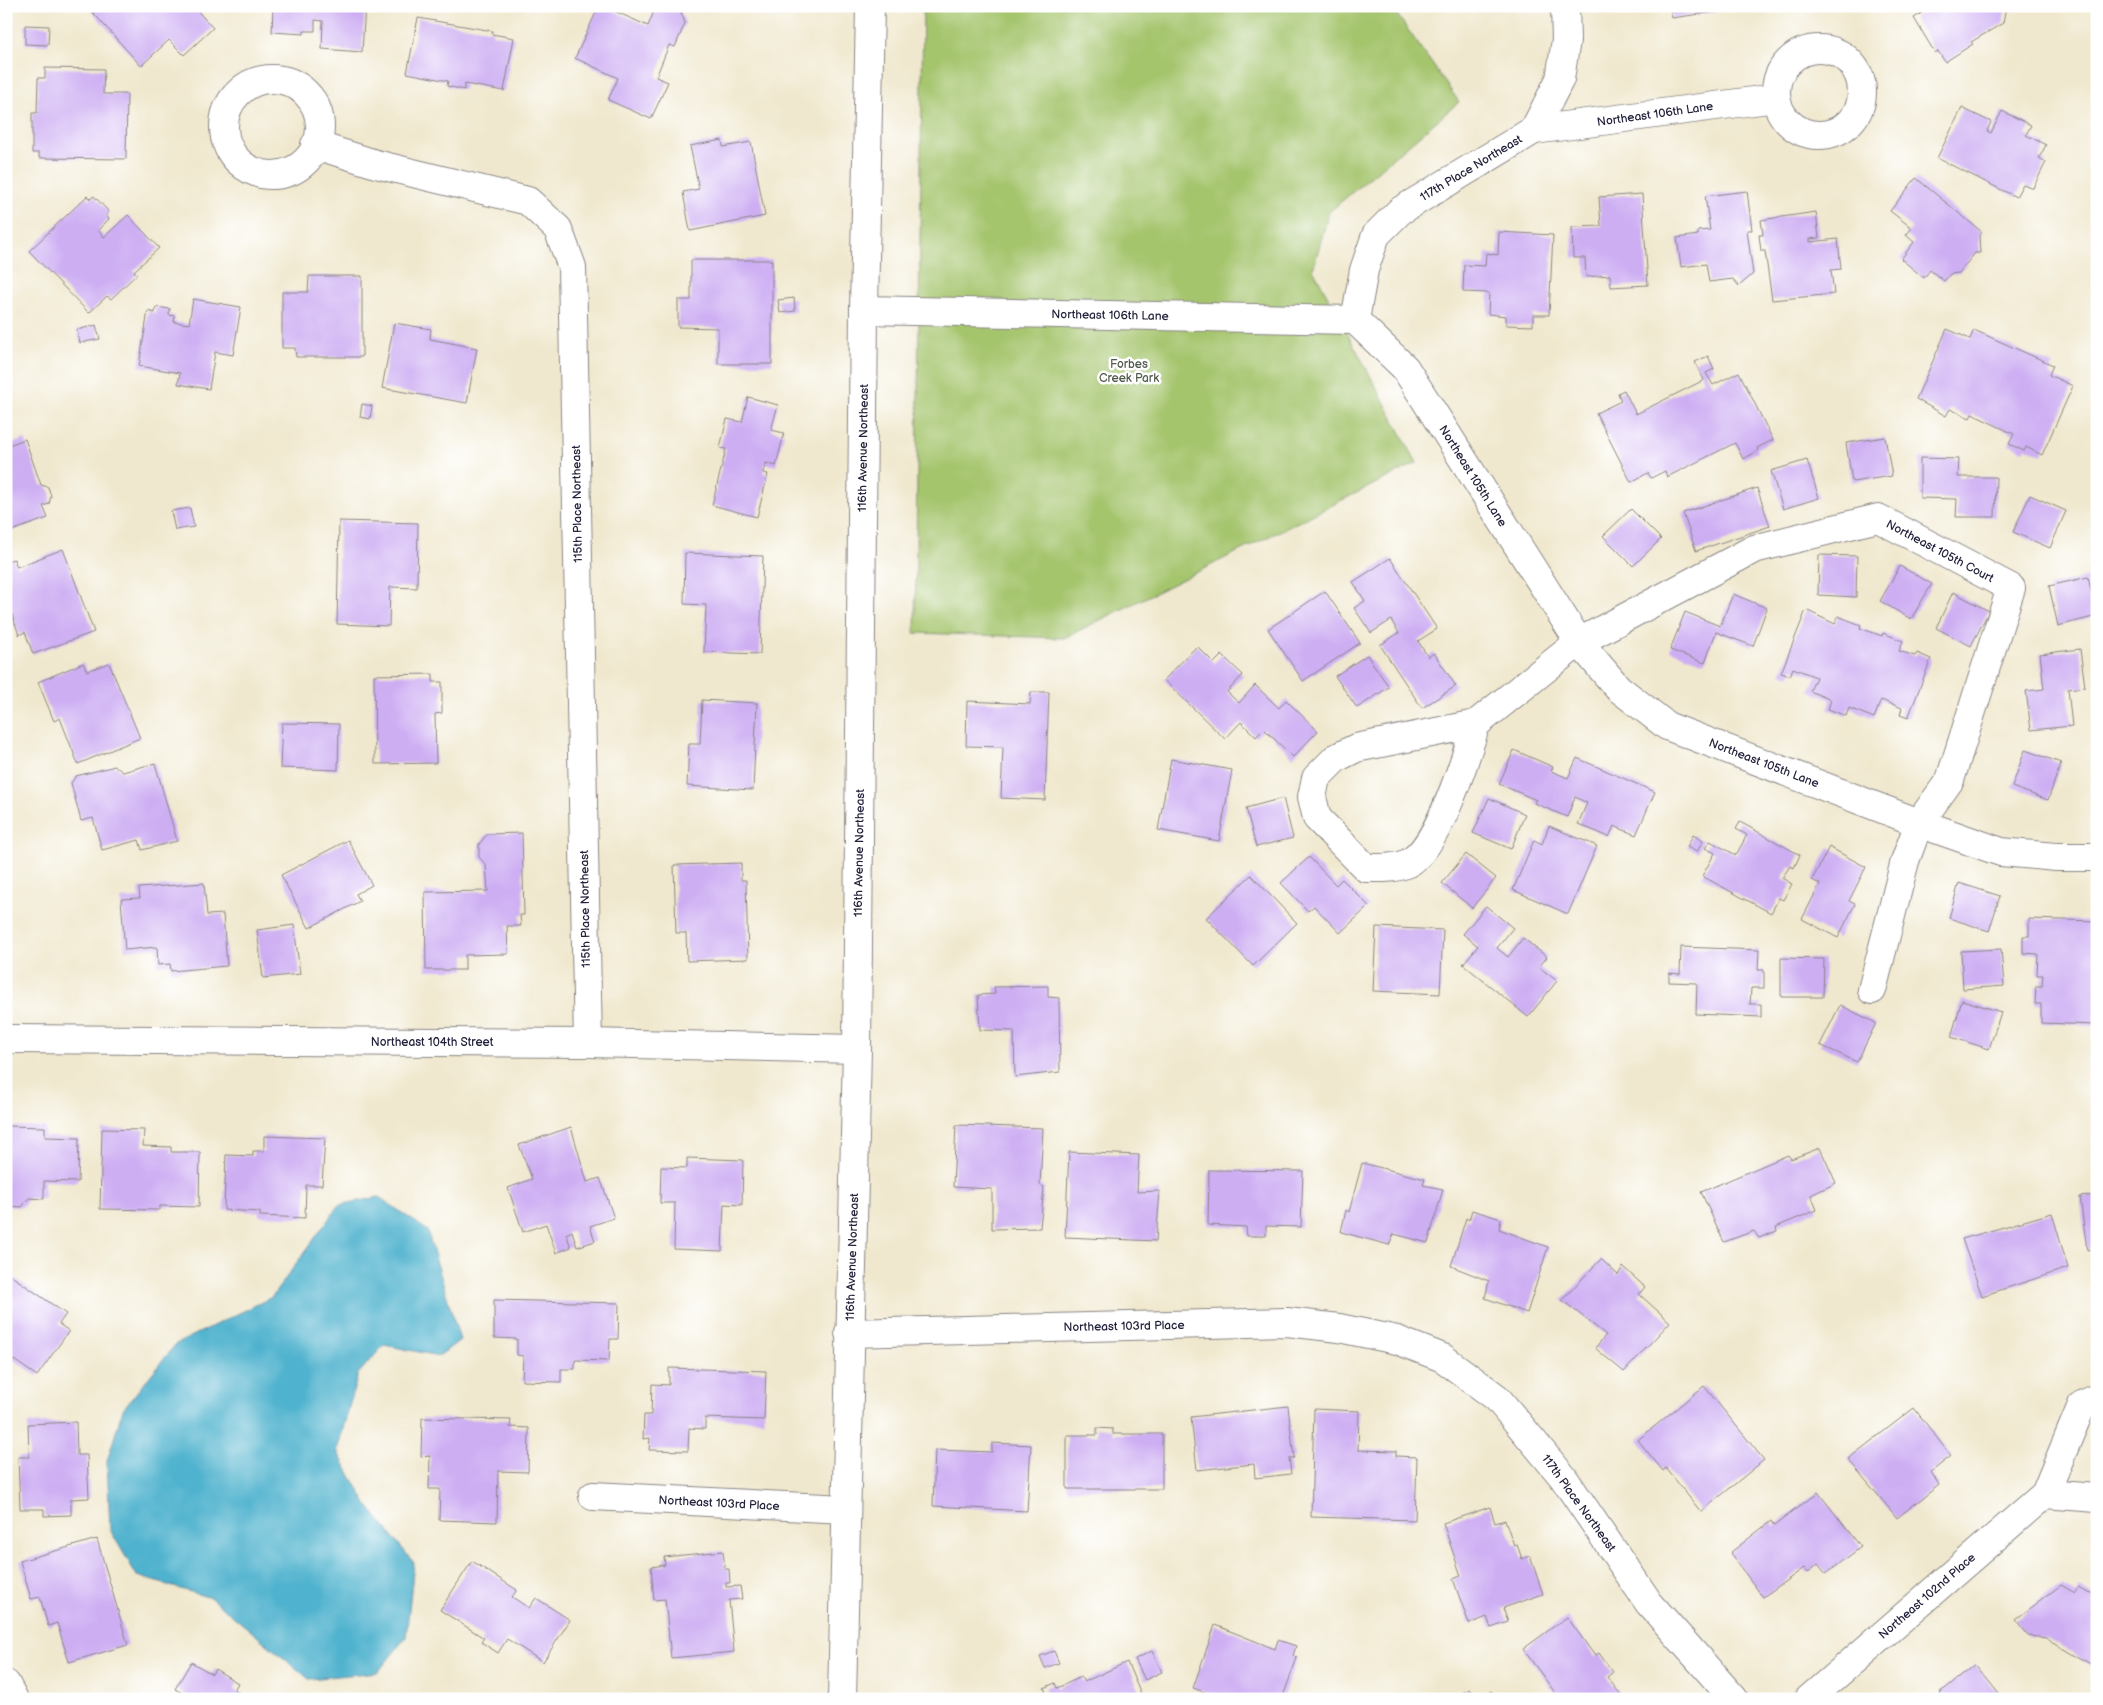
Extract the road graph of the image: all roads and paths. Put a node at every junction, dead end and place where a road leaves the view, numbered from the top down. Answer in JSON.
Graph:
{"nodes":[{"id":1,"x":870,"y":6,"type":"edge"},
{"id":2,"x":1565,"y":6,"type":"edge"},
{"id":3,"x":1776,"y":98,"type":"dead end"},
{"id":4,"x":1534,"y":130,"type":"junction"},
{"id":5,"x":315,"y":145,"type":"dead end"},
{"id":6,"x":864,"y":310,"type":"junction"},
{"id":7,"x":1355,"y":320,"type":"junction"},
{"id":8,"x":1579,"y":642,"type":"junction"},
{"id":9,"x":1476,"y":724,"type":"junction"},
{"id":10,"x":1919,"y":823,"type":"junction"},
{"id":11,"x":2097,"y":857,"type":"edge"},
{"id":12,"x":1872,"y":990,"type":"dead end"},
{"id":13,"x":6,"y":1038,"type":"edge"},
{"id":14,"x":588,"y":1044,"type":"junction"},
{"id":15,"x":857,"y":1049,"type":"junction"},
{"id":16,"x":849,"y":1333,"type":"junction"},
{"id":17,"x":1397,"y":1340,"type":"joint"},
{"id":18,"x":2097,"y":1398,"type":"edge"},
{"id":19,"x":2045,"y":1494,"type":"junction"},
{"id":20,"x":593,"y":1496,"type":"dead end"},
{"id":21,"x":2097,"y":1498,"type":"edge"},
{"id":22,"x":845,"y":1509,"type":"junction"},
{"id":23,"x":6,"y":1684,"type":"edge"},
{"id":24,"x":14,"y":1699,"type":"edge"},
{"id":25,"x":842,"y":1699,"type":"edge"},
{"id":26,"x":1734,"y":1699,"type":"edge"},
{"id":27,"x":1809,"y":1699,"type":"edge"}],
"edges":[{"from":1,"to":6,"type":"street","name":"116th Avenue Northeast"},
{"from":2,"to":4,"type":"street","name":"117th Place Northeast"},
{"from":3,"to":4,"type":"street","name":"Northeast 106th Lane"},
{"from":4,"to":7,"type":"street","name":"117th Place Northeast"},
{"from":5,"to":14,"type":"street","name":"115th Place Northeast"},
{"from":6,"to":7,"type":"street","name":"Northeast 106th Lane"},
{"from":6,"to":15,"type":"street","name":"116th Avenue Northeast"},
{"from":7,"to":8,"type":"street","name":"Northeast 105th Lane"},
{"from":8,"to":9,"type":"street"},
{"from":8,"to":10,"type":"street","name":"Northeast 105th Lane"},
{"from":8,"to":10,"type":"street","name":"Northeast 105th Court"},
{"from":9,"to":9,"type":"street"},
{"from":10,"to":11,"type":"street","name":"Northeast 105th Lane"},
{"from":10,"to":12,"type":"street"},
{"from":13,"to":14,"type":"street","name":"Northeast 104th Street"},
{"from":14,"to":15,"type":"street","name":"Northeast 104th Street"},
{"from":15,"to":16,"type":"street","name":"116th Avenue Northeast"},
{"from":16,"to":17,"type":"street","name":"Northeast 103rd Place"},
{"from":16,"to":22,"type":"street","name":"116th Avenue Northeast"},
{"from":17,"to":26,"type":"street","name":"117th Place Northeast"},
{"from":18,"to":19,"type":"street"},
{"from":19,"to":21,"type":"street"},
{"from":19,"to":27,"type":"street","name":"Northeast 102nd Place"},
{"from":20,"to":22,"type":"street","name":"Northeast 103rd Place"},
{"from":22,"to":25,"type":"street","name":"116th Avenue Northeast"},
{"from":23,"to":24,"type":"street"}]}
